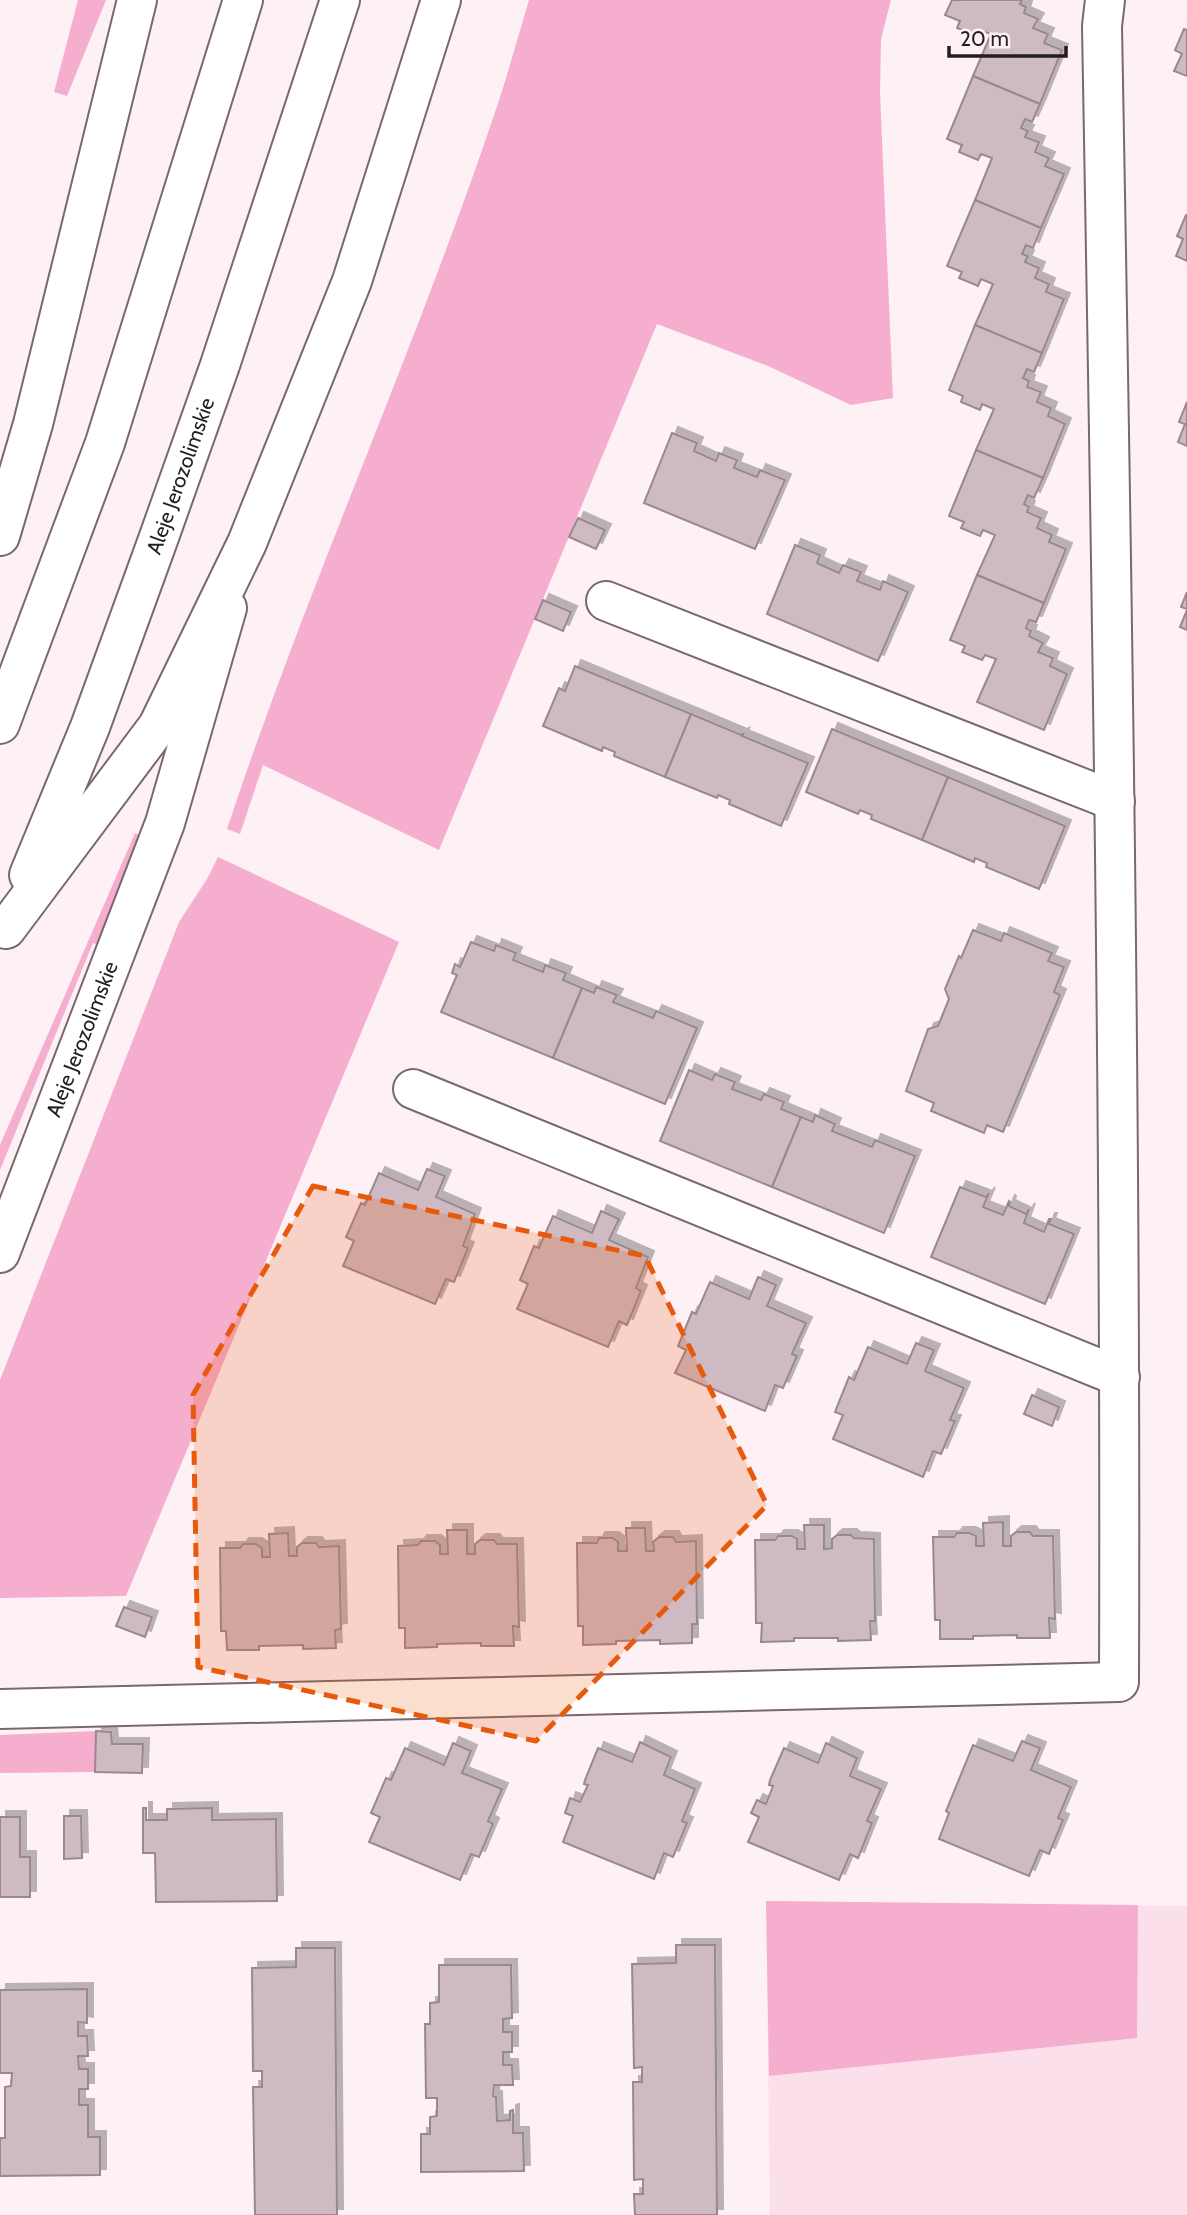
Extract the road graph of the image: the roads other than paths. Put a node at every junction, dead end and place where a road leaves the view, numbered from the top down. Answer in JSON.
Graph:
{"nodes":[{"id":1,"x":137,"y":0,"type":"edge"},
{"id":2,"x":243,"y":0,"type":"edge"},
{"id":3,"x":340,"y":0,"type":"edge"},
{"id":4,"x":441,"y":0,"type":"edge"},
{"id":5,"x":1105,"y":0,"type":"edge"},
{"id":6,"x":0,"y":536,"type":"edge"},
{"id":7,"x":247,"y":543,"type":"junction"},
{"id":8,"x":606,"y":601,"type":"dead end"},
{"id":9,"x":0,"y":724,"type":"edge"},
{"id":10,"x":1115,"y":801,"type":"junction"},
{"id":11,"x":3,"y":936,"type":"edge"},
{"id":12,"x":413,"y":1089,"type":"dead end"},
{"id":13,"x":0,"y":1253,"type":"edge"},
{"id":14,"x":1120,"y":1377,"type":"junction"},
{"id":15,"x":0,"y":1709,"type":"edge"}],
"edges":[{"from":1,"to":6,"type":"street"},
{"from":2,"to":9,"type":"street"},
{"from":3,"to":11,"type":"street","name":"Aleje Jerozolimskie"},
{"from":4,"to":7,"type":"street"},
{"from":5,"to":10,"type":"street"},
{"from":7,"to":11,"type":"street"},
{"from":7,"to":13,"type":"street","name":"Aleje Jerozolimskie"},
{"from":8,"to":10,"type":"street"},
{"from":10,"to":14,"type":"street"},
{"from":12,"to":14,"type":"street"},
{"from":14,"to":15,"type":"street"}]}
